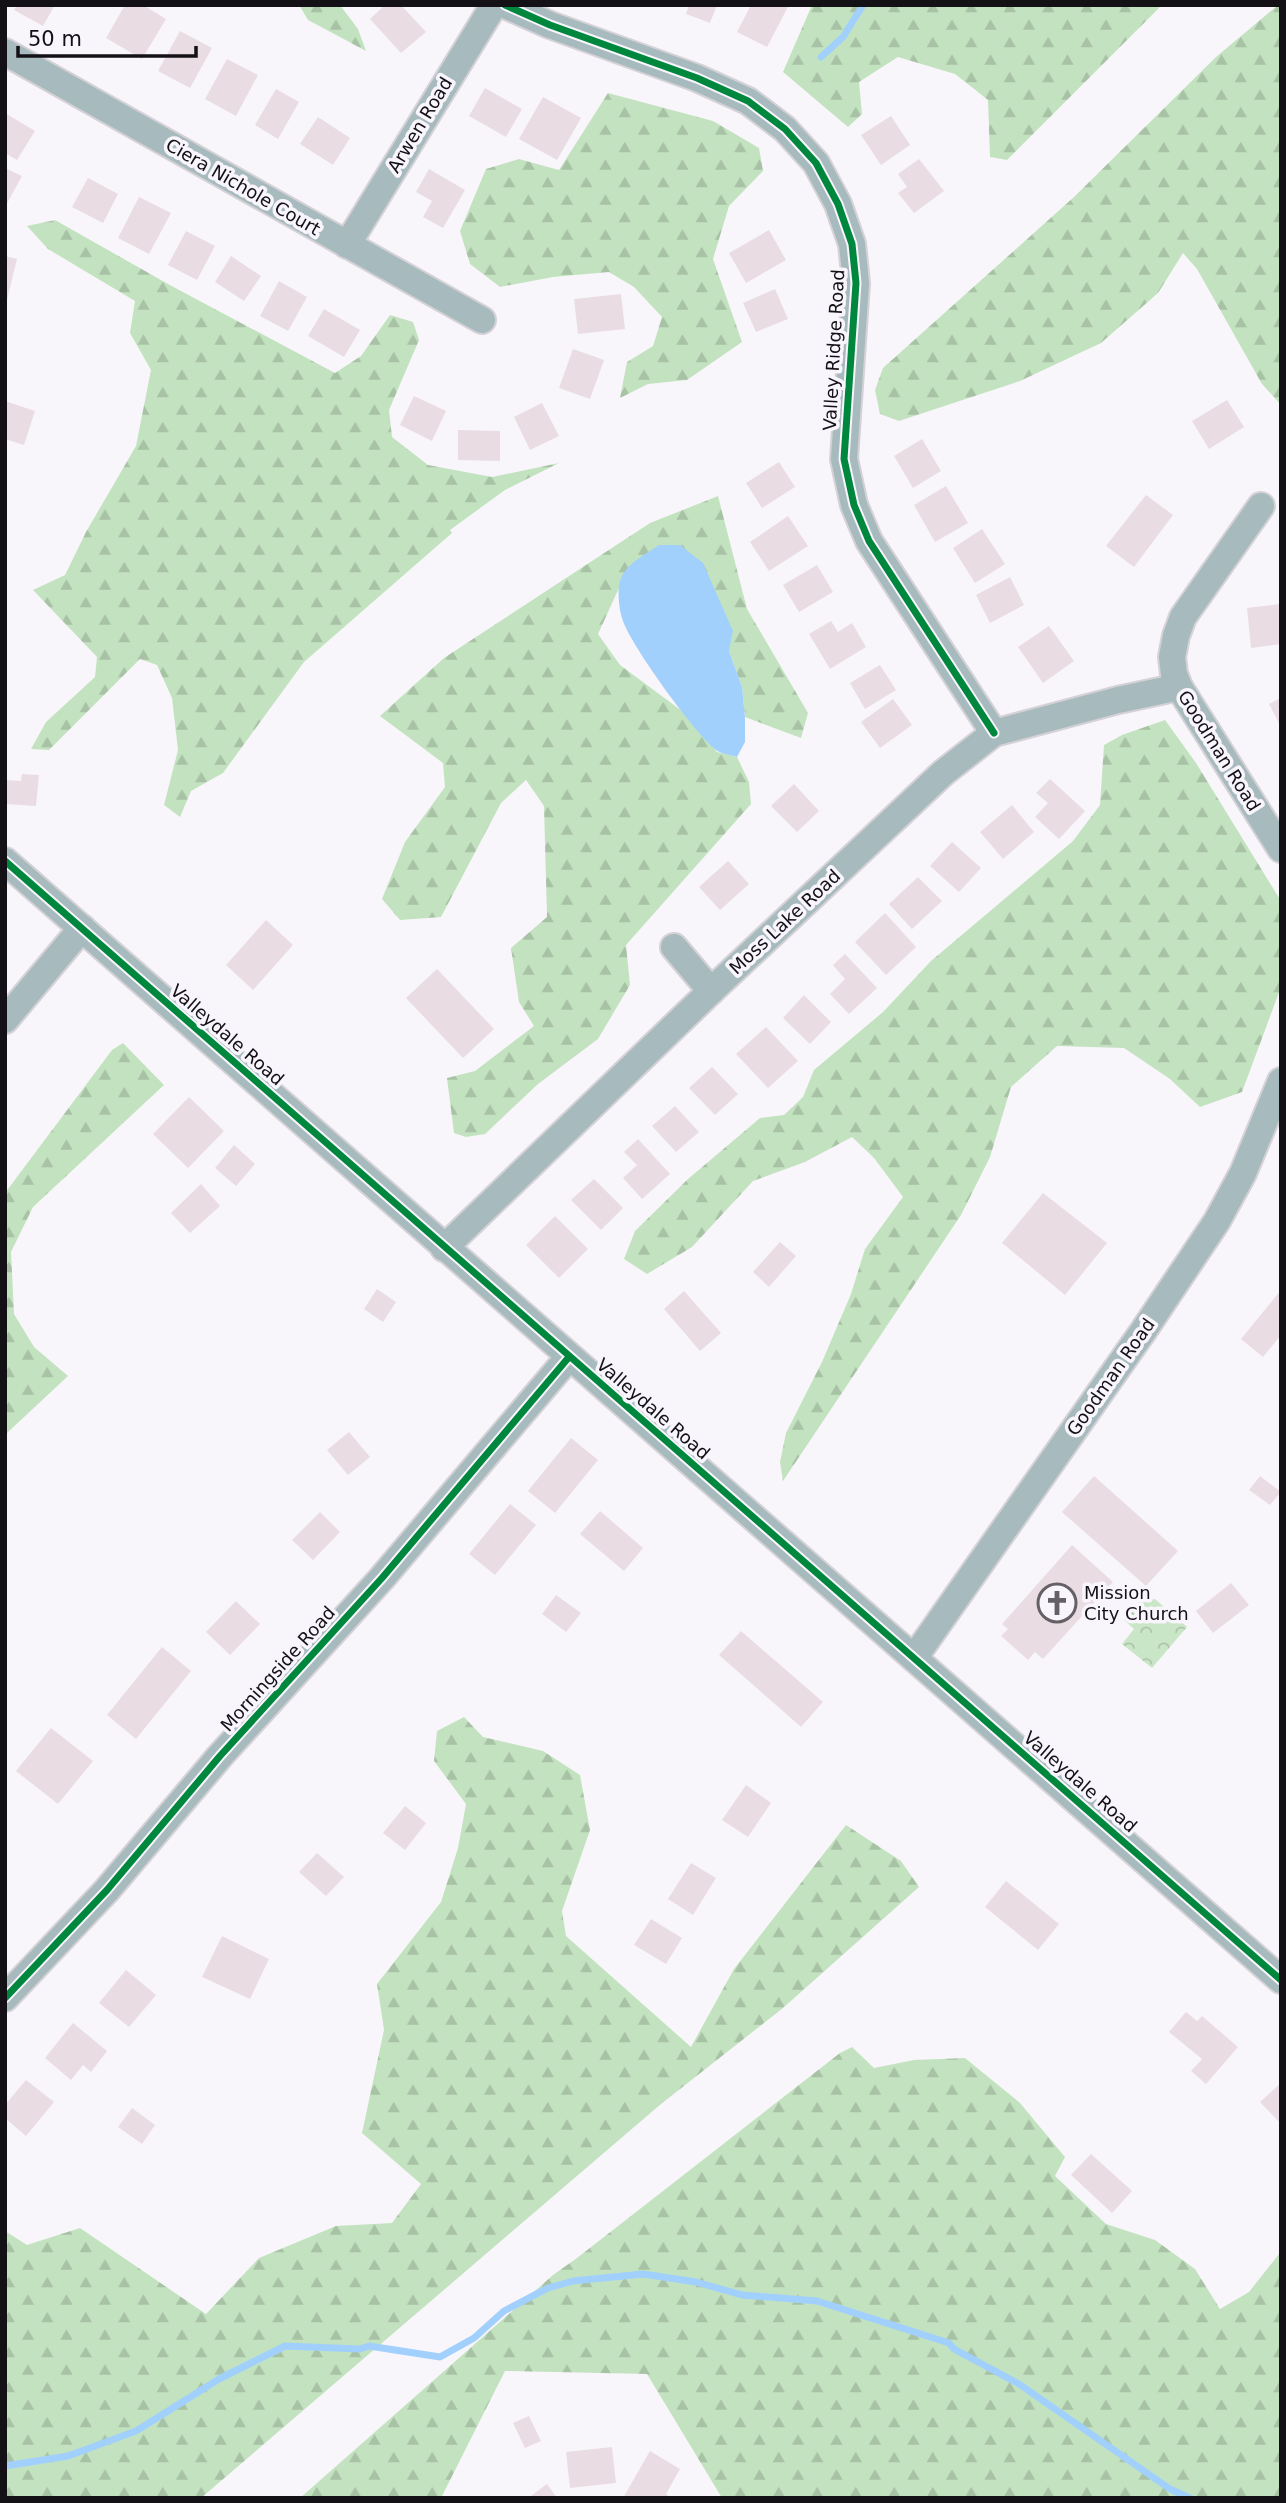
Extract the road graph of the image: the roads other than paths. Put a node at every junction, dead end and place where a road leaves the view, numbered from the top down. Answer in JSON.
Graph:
{"nodes":[{"id":1,"x":494,"y":5,"type":"edge"},
{"id":2,"x":505,"y":5,"type":"edge"},
{"id":3,"x":5,"y":52,"type":"edge"},
{"id":4,"x":347,"y":246,"type":"junction"},
{"id":5,"x":482,"y":320,"type":"dead end"},
{"id":6,"x":1261,"y":506,"type":"dead end"},
{"id":7,"x":1179,"y":687,"type":"junction"},
{"id":8,"x":994,"y":733,"type":"junction"},
{"id":9,"x":1281,"y":849,"type":"edge"},
{"id":10,"x":5,"y":861,"type":"edge"},
{"id":11,"x":82,"y":928,"type":"junction"},
{"id":12,"x":674,"y":947,"type":"dead end"},
{"id":13,"x":711,"y":991,"type":"junction"},
{"id":14,"x":5,"y":1020,"type":"edge"},
{"id":15,"x":1281,"y":1081,"type":"edge"},
{"id":16,"x":444,"y":1248,"type":"junction"},
{"id":17,"x":569,"y":1357,"type":"junction"},
{"id":18,"x":914,"y":1658,"type":"junction"},
{"id":19,"x":1281,"y":1980,"type":"edge"},
{"id":20,"x":5,"y":1998,"type":"edge"}],
"edges":[{"from":1,"to":4,"type":"street","name":"Arwen Road"},
{"from":2,"to":8,"type":"street","name":"Valley Ridge Road"},
{"from":3,"to":4,"type":"street","name":"Ciera Nichole Court"},
{"from":4,"to":5,"type":"street","name":"Ciera Nichole Court"},
{"from":6,"to":7,"type":"street","name":"Goodman Road"},
{"from":7,"to":8,"type":"street","name":"Moss Lake Road"},
{"from":7,"to":9,"type":"street","name":"Goodman Road"},
{"from":8,"to":13,"type":"street","name":"Moss Lake Road"},
{"from":10,"to":11,"type":"street","name":"Valleydale Road"},
{"from":11,"to":14,"type":"street"},
{"from":11,"to":16,"type":"street","name":"Valleydale Road"},
{"from":12,"to":13,"type":"street"},
{"from":13,"to":16,"type":"street","name":"Moss Lake Road"},
{"from":15,"to":18,"type":"street","name":"Goodman Road"},
{"from":16,"to":17,"type":"street","name":"Valleydale Road"},
{"from":17,"to":18,"type":"street","name":"Valleydale Road"},
{"from":17,"to":20,"type":"street","name":"Morningside Road"},
{"from":18,"to":19,"type":"street","name":"Valleydale Road"}]}
